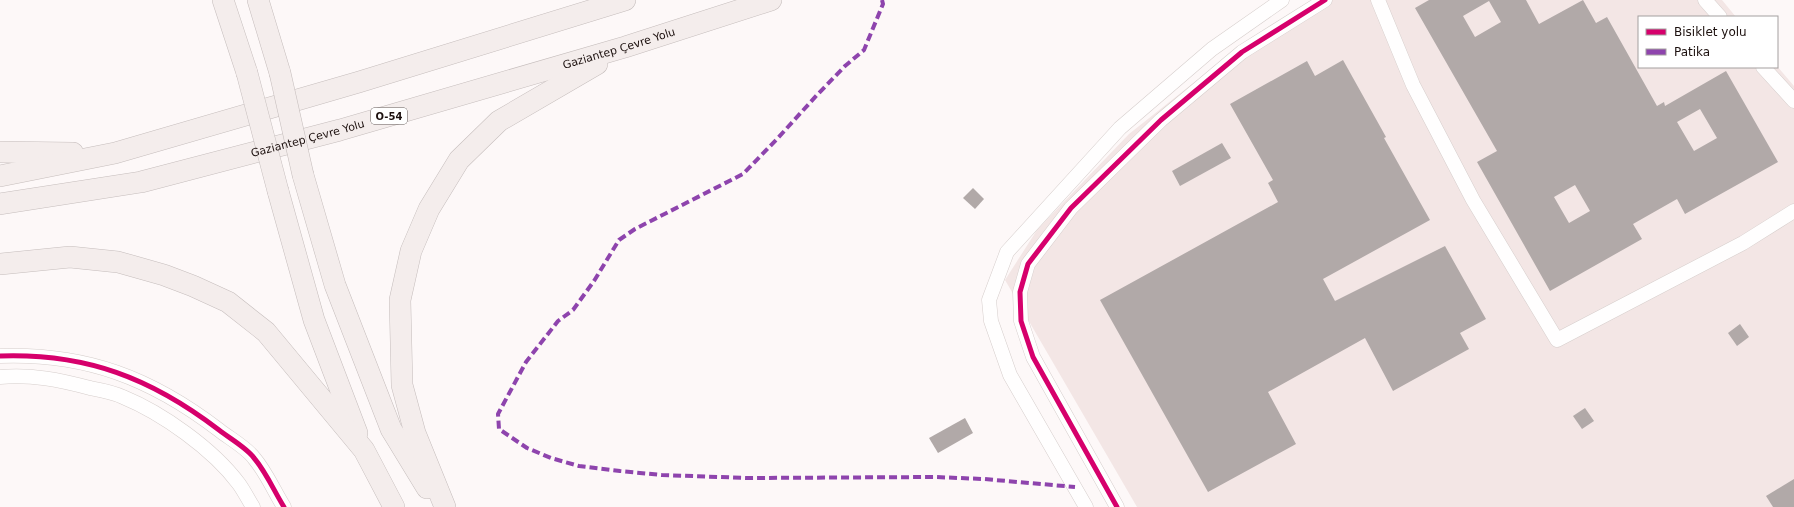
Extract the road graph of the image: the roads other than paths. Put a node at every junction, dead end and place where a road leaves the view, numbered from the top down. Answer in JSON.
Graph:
{"nodes":[{"id":1,"x":224,"y":0,"type":"edge"},
{"id":2,"x":258,"y":0,"type":"edge"},
{"id":3,"x":625,"y":0,"type":"edge"},
{"id":4,"x":771,"y":0,"type":"edge"},
{"id":5,"x":1282,"y":0,"type":"edge"},
{"id":6,"x":1325,"y":0,"type":"edge"},
{"id":7,"x":1378,"y":0,"type":"edge"},
{"id":8,"x":1705,"y":0,"type":"edge"},
{"id":9,"x":1719,"y":16,"type":"edge"},
{"id":10,"x":625,"y":47,"type":"junction"},
{"id":11,"x":1764,"y":68,"type":"edge"},
{"id":12,"x":1794,"y":101,"type":"edge"},
{"id":13,"x":0,"y":152,"type":"edge"},
{"id":14,"x":115,"y":153,"type":"junction"},
{"id":15,"x":0,"y":176,"type":"edge"},
{"id":16,"x":0,"y":204,"type":"edge"},
{"id":17,"x":1794,"y":211,"type":"edge"},
{"id":18,"x":0,"y":264,"type":"edge"},
{"id":19,"x":0,"y":356,"type":"edge"},
{"id":20,"x":0,"y":377,"type":"edge"},
{"id":21,"x":364,"y":450,"type":"junction"},
{"id":22,"x":253,"y":507,"type":"edge"},
{"id":23,"x":284,"y":507,"type":"edge"},
{"id":24,"x":394,"y":507,"type":"edge"},
{"id":25,"x":438,"y":507,"type":"edge"},
{"id":26,"x":445,"y":507,"type":"edge"},
{"id":27,"x":1086,"y":507,"type":"edge"},
{"id":28,"x":1117,"y":507,"type":"edge"}],
"edges":[{"from":1,"to":21,"type":"highway","bridge":true},
{"from":2,"to":25,"type":"highway","bridge":true},
{"from":3,"to":14,"type":"highway"},
{"from":4,"to":10,"type":"highway","name":"Gaziantep Çevre Yolu","number":"O-54"},
{"from":5,"to":27,"type":"street"},
{"from":6,"to":28,"type":"street"},
{"from":7,"to":17,"type":"street"},
{"from":8,"to":9,"type":"street"},
{"from":10,"to":16,"type":"highway","name":"Gaziantep Çevre Yolu","number":"O-54"},
{"from":10,"to":26,"type":"highway"},
{"from":11,"to":12,"type":"street"},
{"from":13,"to":14,"type":"highway"},
{"from":14,"to":15,"type":"highway"},
{"from":18,"to":21,"type":"highway"},
{"from":19,"to":23,"type":"street"},
{"from":20,"to":22,"type":"street"},
{"from":21,"to":24,"type":"highway"}]}
